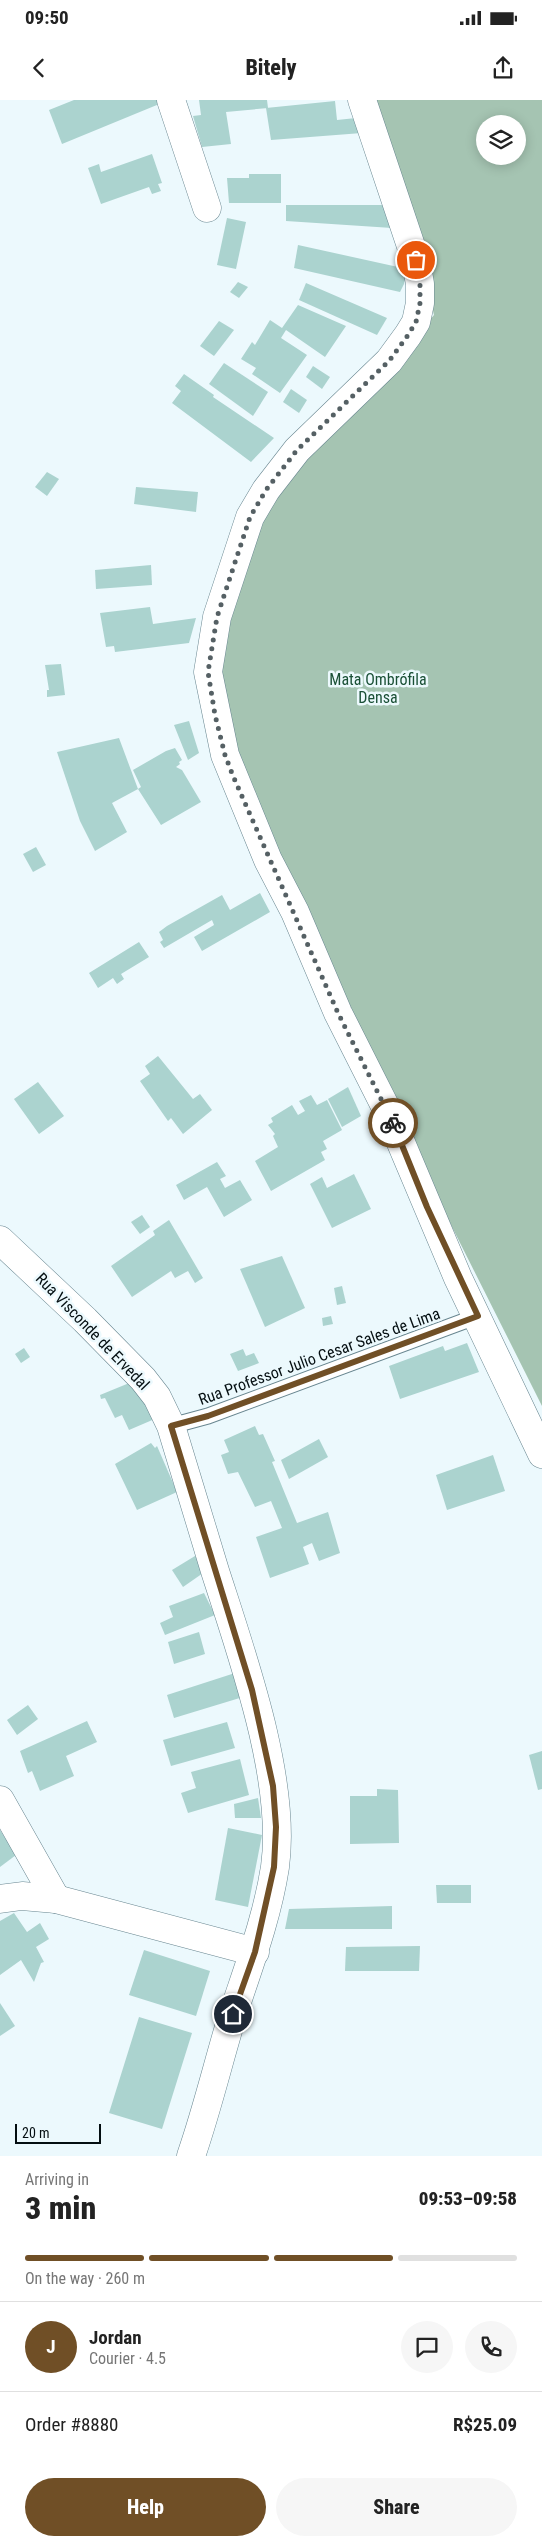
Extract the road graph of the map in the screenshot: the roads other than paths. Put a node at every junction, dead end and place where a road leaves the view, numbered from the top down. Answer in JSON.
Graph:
{"nodes":[{"id":1,"x":171,"y":100,"type":"edge"},
{"id":2,"x":362,"y":100,"type":"edge"},
{"id":3,"x":207,"y":208,"type":"dead end"},
{"id":4,"x":0,"y":1240,"type":"edge"},
{"id":5,"x":478,"y":1316,"type":"junction"},
{"id":6,"x":171,"y":1426,"type":"junction"},
{"id":7,"x":542,"y":1454,"type":"edge"},
{"id":8,"x":0,"y":1800,"type":"edge"},
{"id":9,"x":56,"y":1898,"type":"junction"},
{"id":10,"x":0,"y":1899,"type":"edge"},
{"id":11,"x":255,"y":1952,"type":"junction"},
{"id":12,"x":191,"y":2156,"type":"edge"}],
"edges":[{"from":1,"to":3,"type":"street"},
{"from":2,"to":5,"type":"street"},
{"from":4,"to":6,"type":"street","name":"Rua Visconde de Ervedal"},
{"from":5,"to":6,"type":"lane","name":"Rua Professor Julio Cesar Sales de Lima"},
{"from":5,"to":7,"type":"street"},
{"from":6,"to":11,"type":"street","name":"Rua Visconde de Ervedal"},
{"from":8,"to":9,"type":"street"},
{"from":9,"to":10,"type":"street"},
{"from":9,"to":11,"type":"street"},
{"from":11,"to":12,"type":"street","name":"Rua Visconde de Ervedal"}]}
